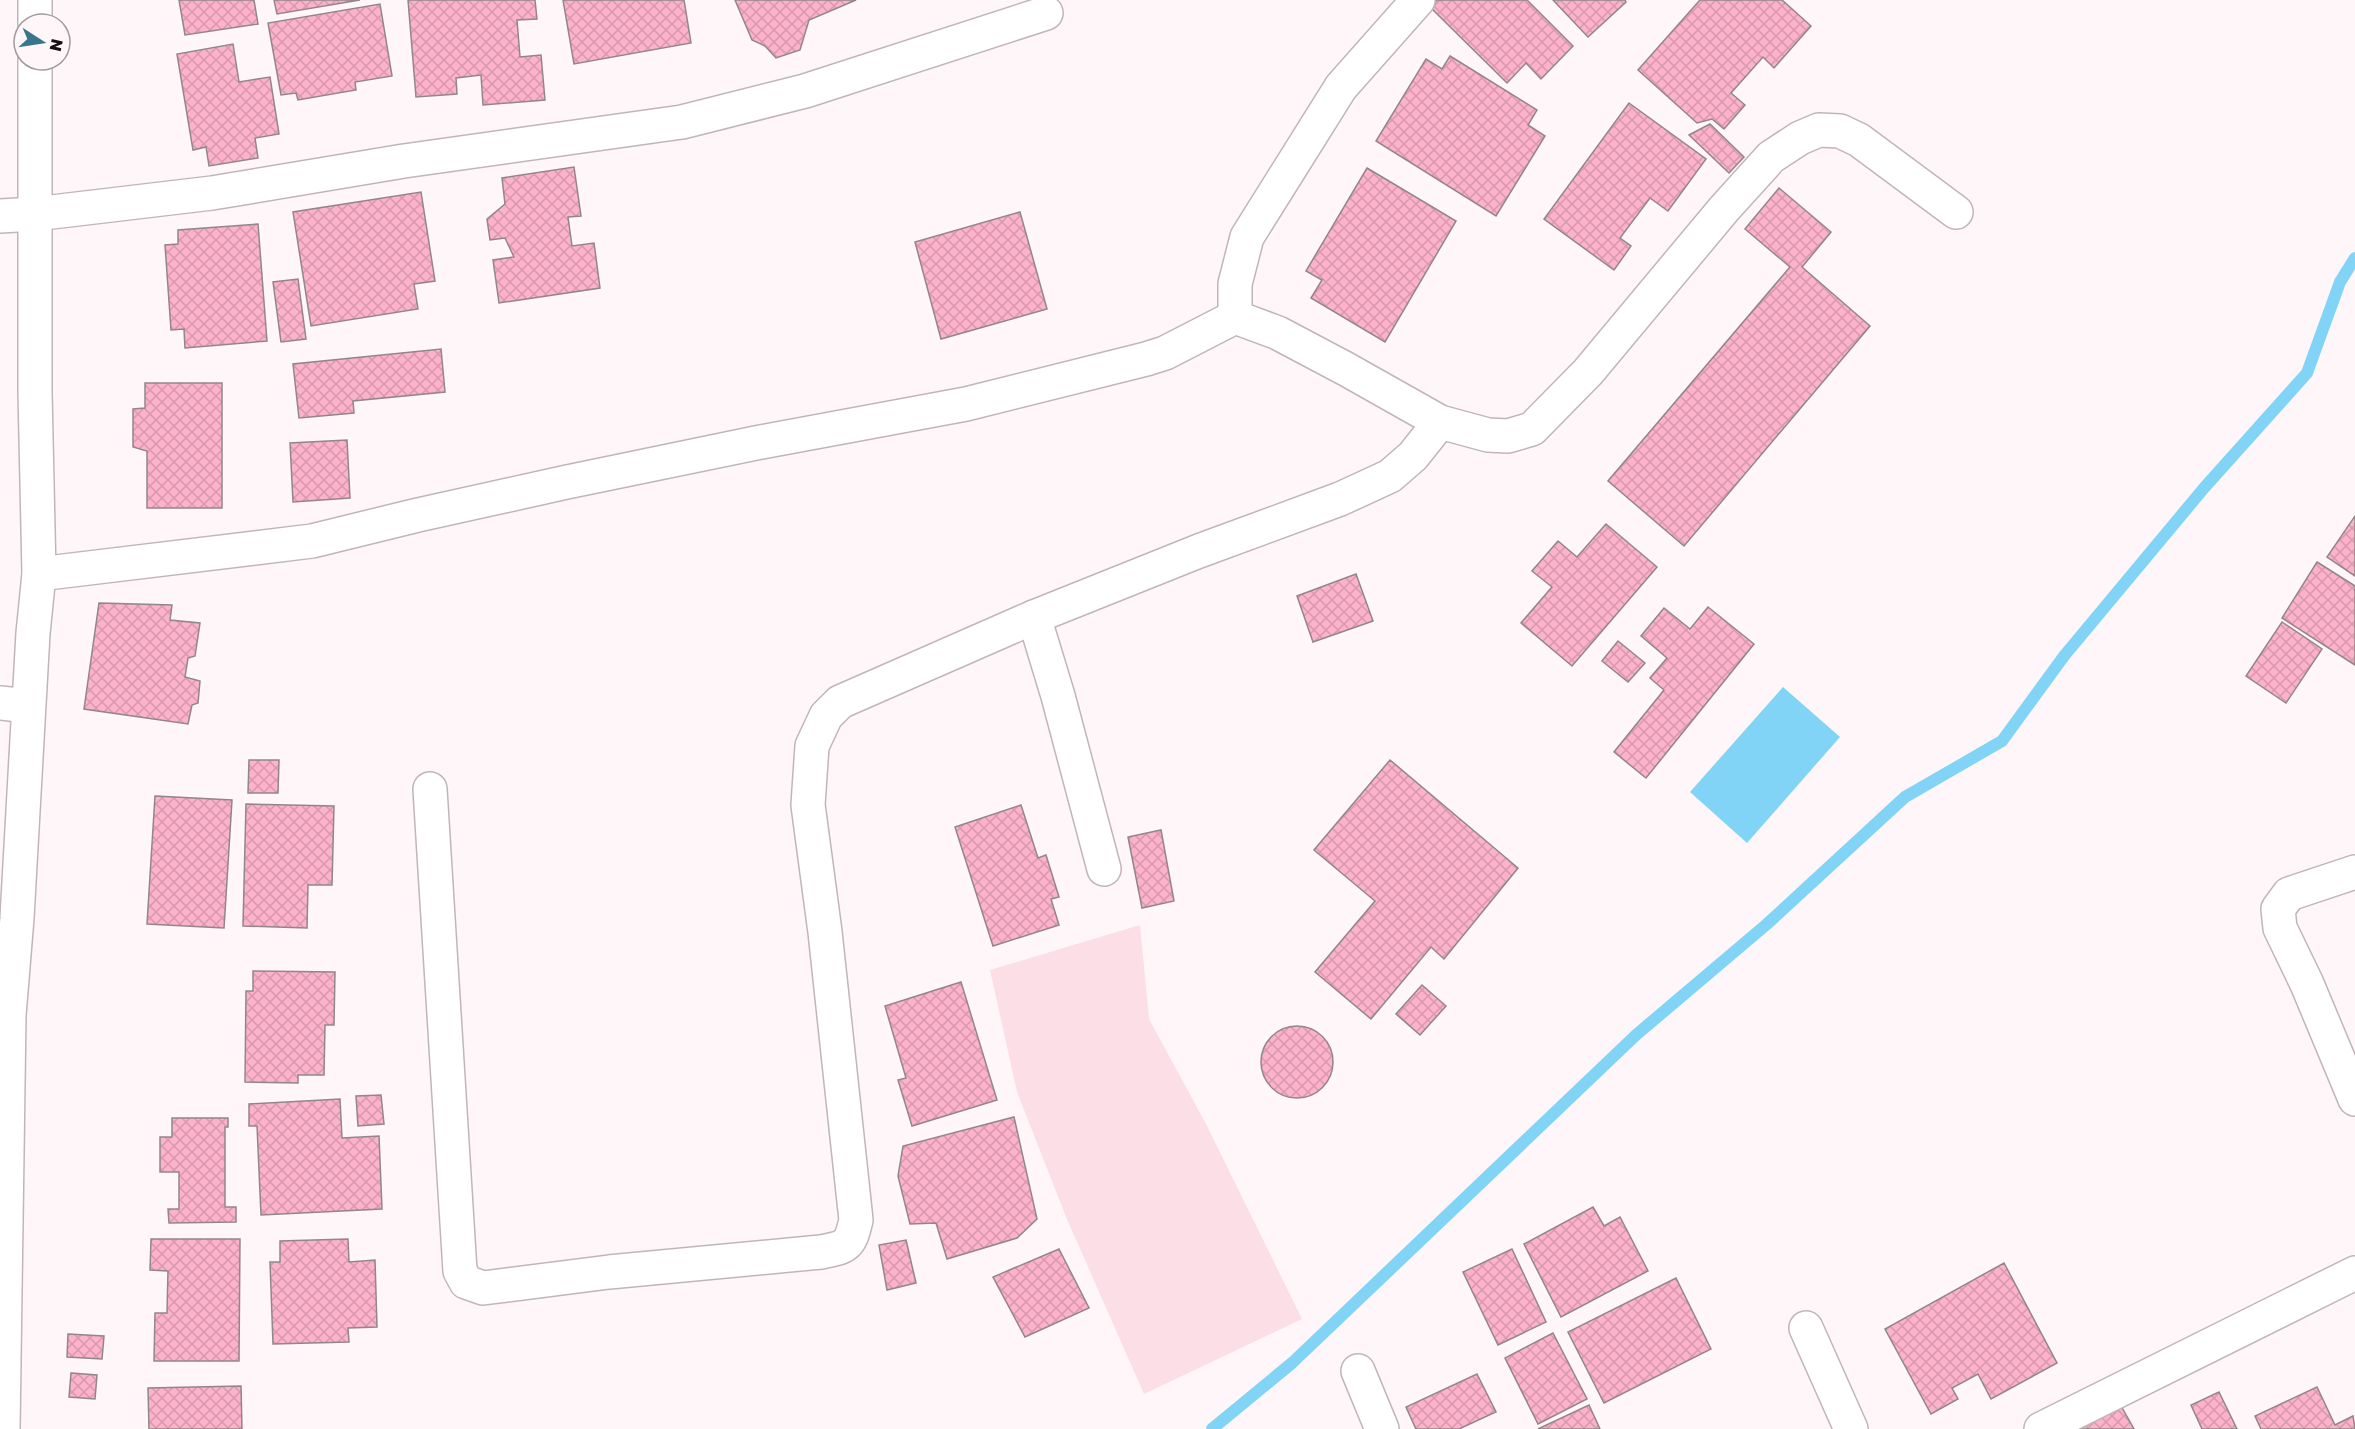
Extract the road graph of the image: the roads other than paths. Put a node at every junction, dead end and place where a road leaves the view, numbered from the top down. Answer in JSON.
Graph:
{"nodes":[{"id":1,"x":1418,"y":0,"type":"edge"},
{"id":2,"x":1046,"y":12,"type":"dead end"},
{"id":3,"x":35,"y":72,"type":"edge"},
{"id":4,"x":1956,"y":212,"type":"dead end"},
{"id":5,"x":35,"y":214,"type":"junction"},
{"id":6,"x":0,"y":216,"type":"edge"},
{"id":7,"x":1235,"y":318,"type":"junction"},
{"id":8,"x":1440,"y":422,"type":"junction"},
{"id":9,"x":39,"y":574,"type":"junction"},
{"id":10,"x":1035,"y":617,"type":"junction"},
{"id":11,"x":14,"y":705,"type":"edge"},
{"id":12,"x":430,"y":789,"type":"dead end"},
{"id":13,"x":1104,"y":869,"type":"dead end"},
{"id":14,"x":2355,"y":872,"type":"edge"},
{"id":15,"x":2355,"y":1099,"type":"edge"},
{"id":16,"x":2355,"y":1273,"type":"edge"},
{"id":17,"x":1806,"y":1328,"type":"dead end"},
{"id":18,"x":1358,"y":1371,"type":"dead end"},
{"id":19,"x":3,"y":1429,"type":"edge"},
{"id":20,"x":1382,"y":1429,"type":"edge"},
{"id":21,"x":1851,"y":1429,"type":"edge"},
{"id":22,"x":2041,"y":1429,"type":"edge"}],
"edges":[{"from":1,"to":7,"type":"street"},
{"from":2,"to":5,"type":"street"},
{"from":3,"to":5,"type":"street"},
{"from":4,"to":8,"type":"street"},
{"from":5,"to":6,"type":"street"},
{"from":5,"to":9,"type":"street"},
{"from":7,"to":8,"type":"street"},
{"from":7,"to":9,"type":"street"},
{"from":8,"to":10,"type":"street"},
{"from":9,"to":11,"type":"street"},
{"from":10,"to":12,"type":"street"},
{"from":10,"to":13,"type":"street"},
{"from":11,"to":19,"type":"street"},
{"from":14,"to":15,"type":"street"},
{"from":16,"to":22,"type":"street"},
{"from":17,"to":21,"type":"street"},
{"from":18,"to":20,"type":"street"}]}
